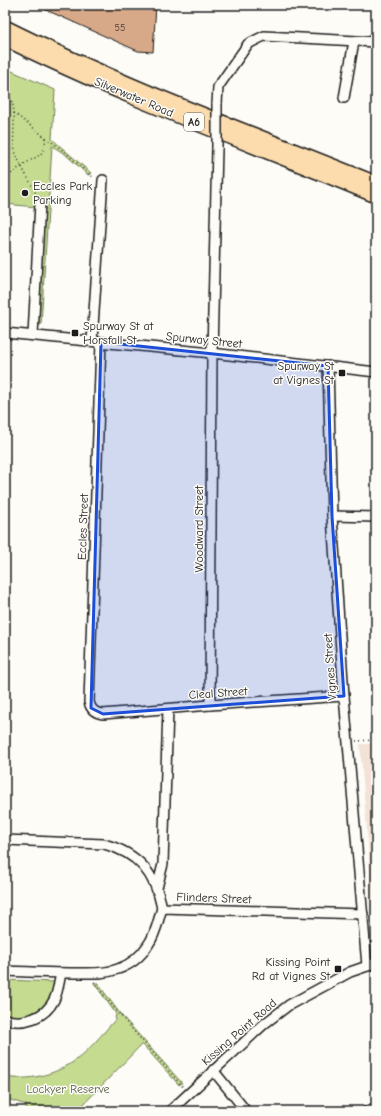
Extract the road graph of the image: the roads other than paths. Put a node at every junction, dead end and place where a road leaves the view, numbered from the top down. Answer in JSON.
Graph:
{"nodes":[{"id":1,"x":5,"y":27,"type":"edge"},
{"id":2,"x":12,"y":39,"type":"edge"},
{"id":3,"x":354,"y":41,"type":"junction"},
{"id":4,"x":376,"y":42,"type":"edge"},
{"id":5,"x":344,"y":98,"type":"dead end"},
{"id":6,"x":103,"y":180,"type":"road end"},
{"id":7,"x":376,"y":183,"type":"edge"},
{"id":8,"x":376,"y":196,"type":"edge"},
{"id":9,"x":40,"y":203,"type":"road end"},
{"id":10,"x":5,"y":332,"type":"edge"},
{"id":11,"x":33,"y":335,"type":"junction"},
{"id":12,"x":96,"y":341,"type":"junction"},
{"id":13,"x":212,"y":353,"type":"junction"},
{"id":14,"x":328,"y":366,"type":"junction"},
{"id":15,"x":376,"y":372,"type":"edge"},
{"id":16,"x":332,"y":516,"type":"junction"},
{"id":17,"x":376,"y":517,"type":"edge"},
{"id":18,"x":344,"y":696,"type":"junction"},
{"id":19,"x":210,"y":705,"type":"junction"},
{"id":20,"x":168,"y":709,"type":"junction"},
{"id":21,"x":94,"y":712,"type":"joint"},
{"id":22,"x":5,"y":840,"type":"edge"},
{"id":23,"x":157,"y":888,"type":"junction"},
{"id":24,"x":162,"y":908,"type":"junction"},
{"id":25,"x":363,"y":914,"type":"junction"},
{"id":26,"x":372,"y":964,"type":"edge"},
{"id":27,"x":5,"y":971,"type":"edge"},
{"id":28,"x":61,"y":973,"type":"junction"},
{"id":29,"x":5,"y":1019,"type":"edge"},
{"id":30,"x":213,"y":1070,"type":"junction"},
{"id":31,"x":376,"y":1108,"type":"edge"},
{"id":32,"x":170,"y":1111,"type":"edge"},
{"id":33,"x":246,"y":1111,"type":"edge"},
{"id":34,"x":367,"y":1111,"type":"edge"}],
"edges":[{"from":1,"to":2,"type":"highway","name":"Silverwater Road","number":"A6"},
{"from":2,"to":7,"type":"highway","name":"Silverwater Road","number":"A6"},
{"from":2,"to":8,"type":"highway","name":"Silverwater Road","number":"A6"},
{"from":3,"to":4,"type":"street","name":"Woodward Street"},
{"from":3,"to":5,"type":"street"},
{"from":3,"to":13,"type":"street","name":"Woodward Street","bridge":true},
{"from":6,"to":12,"type":"street","name":"Eccles Street"},
{"from":9,"to":11,"type":"street"},
{"from":10,"to":11,"type":"street","name":"Spurway Street"},
{"from":11,"to":12,"type":"street","name":"Spurway Street"},
{"from":12,"to":13,"type":"street","name":"Spurway Street"},
{"from":12,"to":21,"type":"street","name":"Eccles Street"},
{"from":13,"to":14,"type":"street","name":"Spurway Street"},
{"from":13,"to":19,"type":"street","name":"Woodward Street"},
{"from":14,"to":15,"type":"street","name":"Spurway Street"},
{"from":14,"to":16,"type":"street","name":"Vignes Street"},
{"from":16,"to":17,"type":"street"},
{"from":16,"to":18,"type":"street","name":"Vignes Street"},
{"from":18,"to":19,"type":"street","name":"Cleal Street"},
{"from":18,"to":25,"type":"street","name":"Vignes Street"},
{"from":19,"to":20,"type":"street","name":"Cleal Street"},
{"from":20,"to":21,"type":"street","name":"Cleal Street"},
{"from":20,"to":23,"type":"street"},
{"from":22,"to":23,"type":"street"},
{"from":23,"to":24,"type":"street"},
{"from":24,"to":25,"type":"street","name":"Flinders Street"},
{"from":24,"to":28,"type":"street","name":"Flinders Street"},
{"from":25,"to":26,"type":"street","name":"Vignes Street"},
{"from":26,"to":30,"type":"street","name":"Kissing Point Road"},
{"from":27,"to":28,"type":"street","name":"Flinders Street"},
{"from":28,"to":29,"type":"street"},
{"from":30,"to":32,"type":"street","name":"Kissing Point Road"},
{"from":30,"to":33,"type":"street"},
{"from":31,"to":34,"type":"street"}]}
